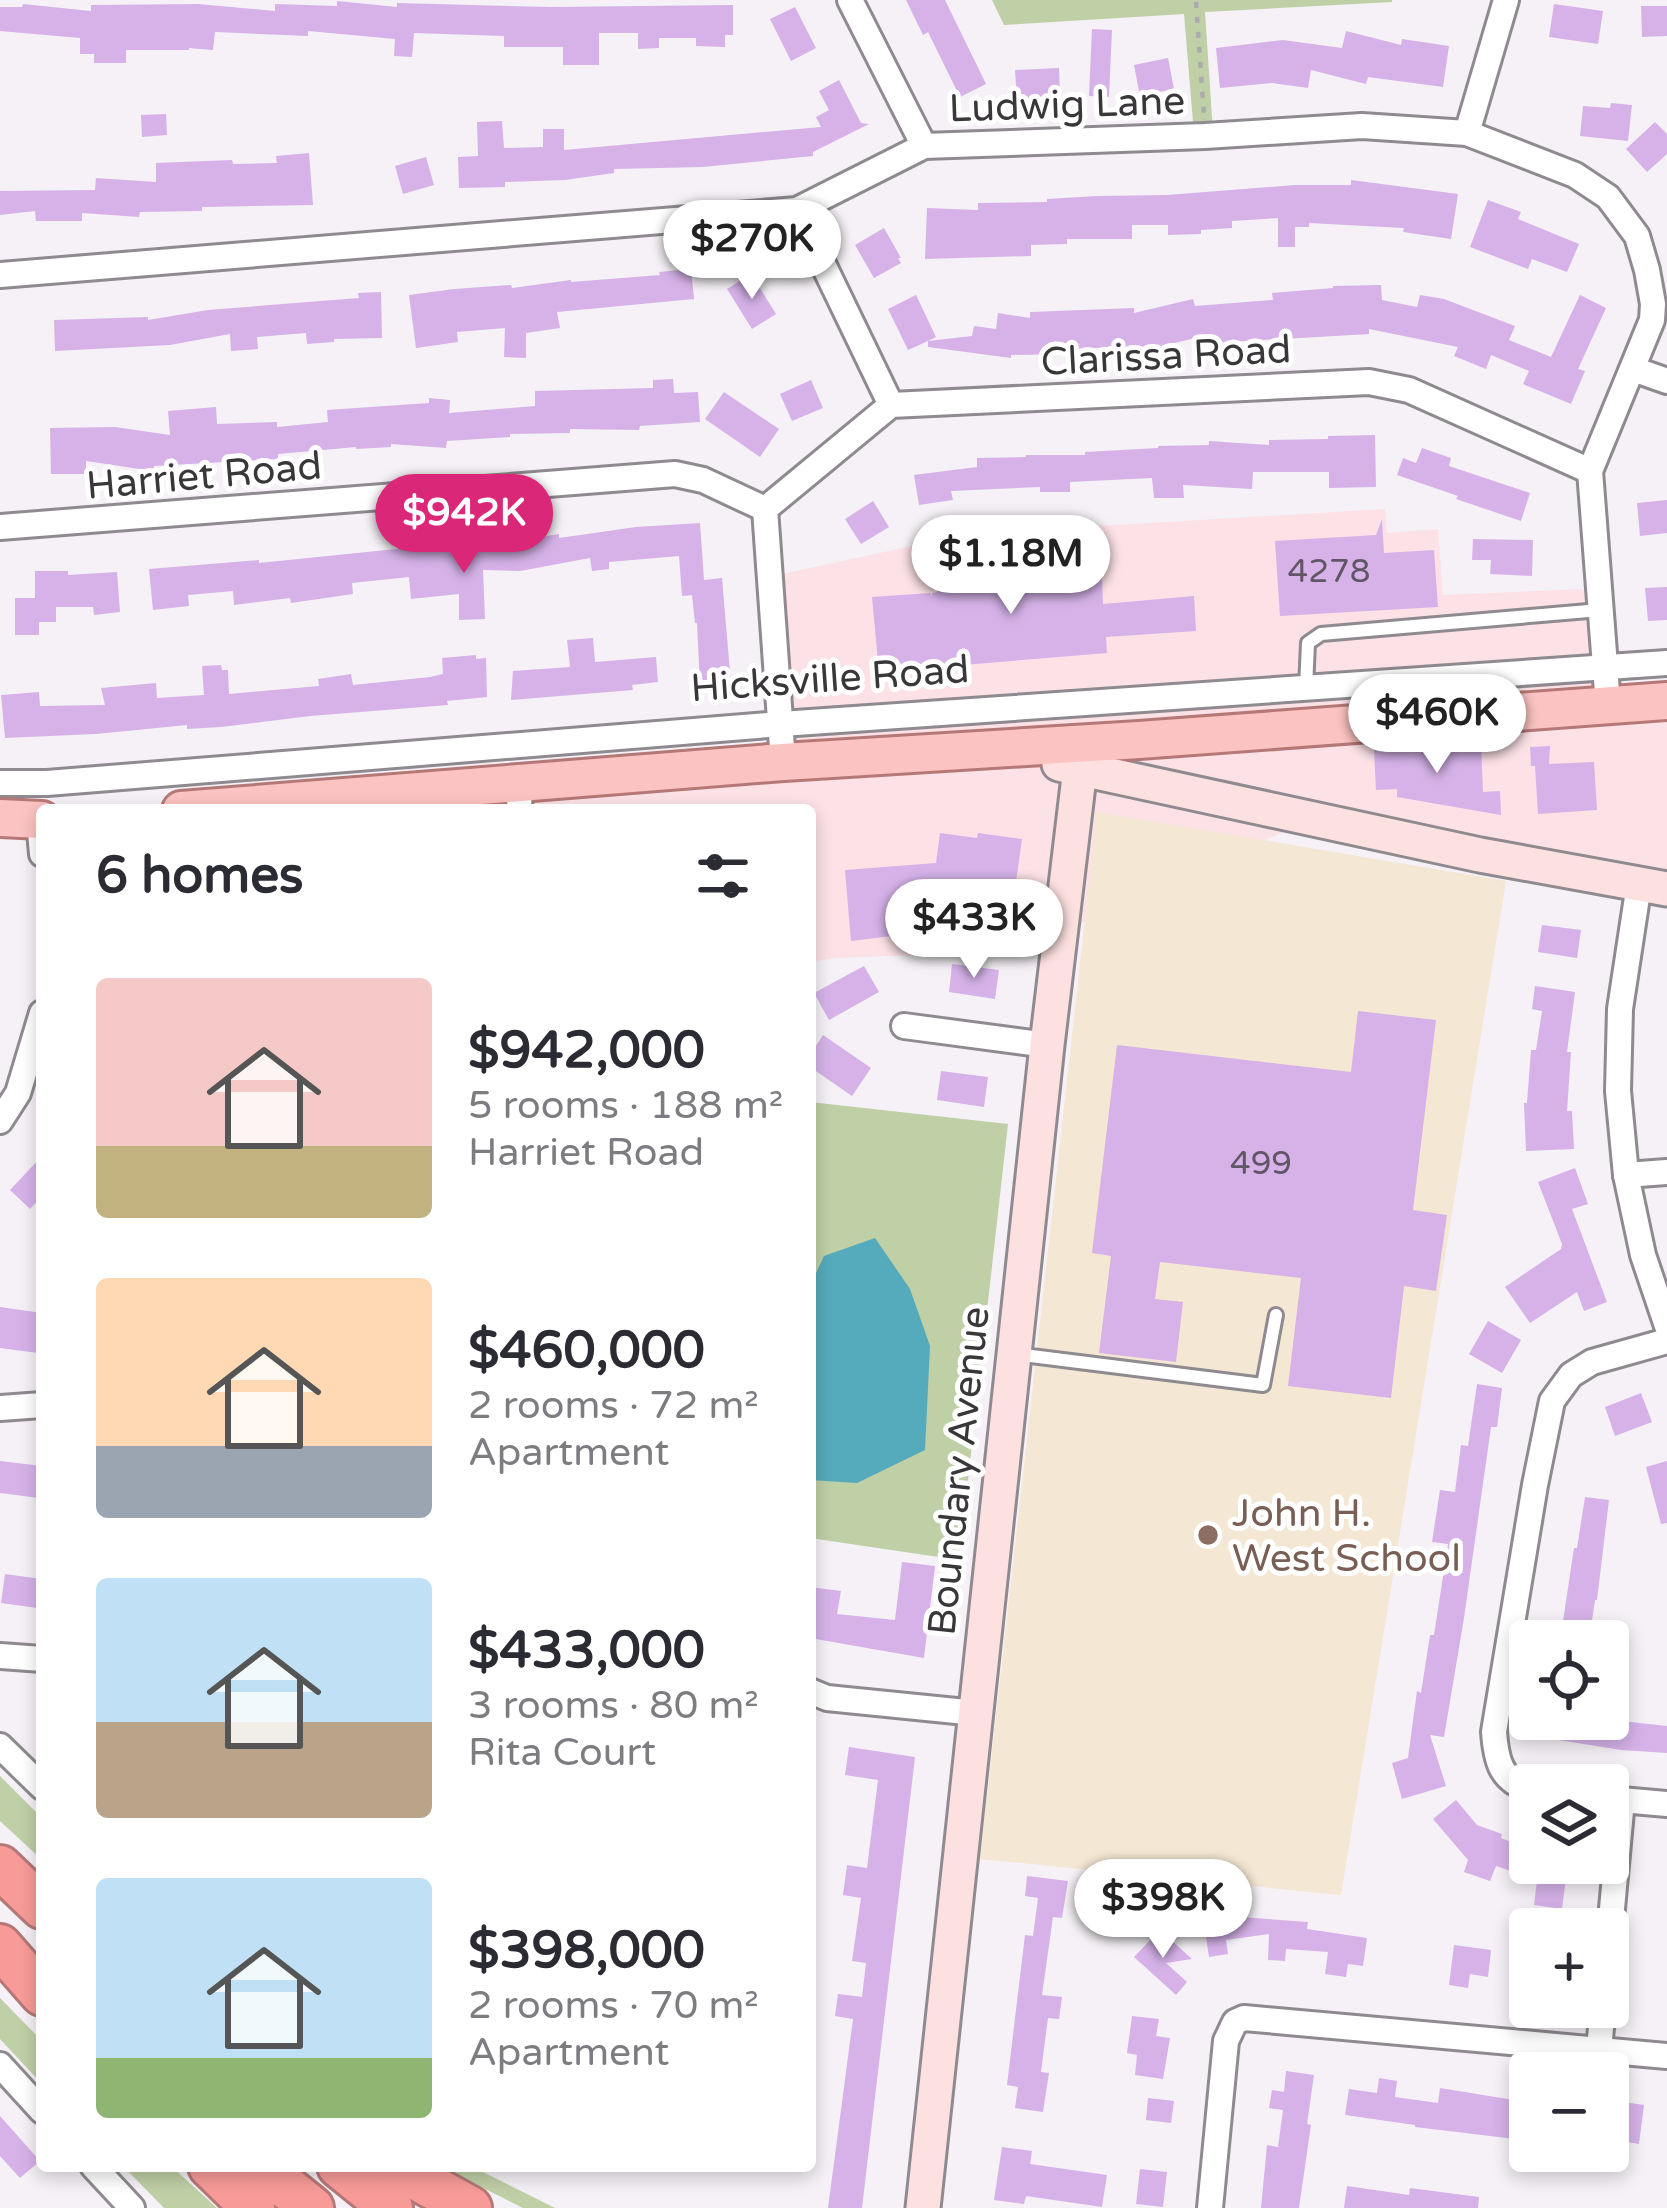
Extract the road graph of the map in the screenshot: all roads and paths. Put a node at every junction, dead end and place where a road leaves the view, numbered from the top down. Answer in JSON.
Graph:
{"nodes":[{"id":1,"x":850,"y":0,"type":"edge"},
{"id":2,"x":1506,"y":0,"type":"edge"},
{"id":3,"x":1196,"y":2,"type":"edge"},
{"id":4,"x":1467,"y":133,"type":"junction"},
{"id":5,"x":1205,"y":136,"type":"junction"},
{"id":6,"x":924,"y":146,"type":"junction"},
{"id":7,"x":797,"y":210,"type":"junction"},
{"id":8,"x":0,"y":275,"type":"edge"},
{"id":9,"x":1633,"y":369,"type":"junction"},
{"id":10,"x":1667,"y":381,"type":"edge"},
{"id":11,"x":891,"y":404,"type":"junction"},
{"id":12,"x":1590,"y":471,"type":"junction"},
{"id":13,"x":765,"y":509,"type":"junction"},
{"id":14,"x":0,"y":527,"type":"edge"},
{"id":15,"x":1600,"y":610,"type":"junction"},
{"id":16,"x":1667,"y":663,"type":"edge"},
{"id":17,"x":1606,"y":686,"type":"junction"},
{"id":18,"x":1306,"y":688,"type":"junction"},
{"id":19,"x":1667,"y":701,"type":"edge"},
{"id":20,"x":781,"y":724,"type":"junction"},
{"id":21,"x":1081,"y":756,"type":"junction"},
{"id":22,"x":783,"y":762,"type":"junction"},
{"id":23,"x":0,"y":783,"type":"edge"},
{"id":24,"x":520,"y":797,"type":"edge"},
{"id":25,"x":432,"y":801,"type":"edge"},
{"id":26,"x":348,"y":804,"type":"edge"},
{"id":27,"x":0,"y":818,"type":"edge"},
{"id":28,"x":36,"y":830,"type":"edge"},
{"id":29,"x":1653,"y":887,"type":"edge"},
{"id":30,"x":904,"y":1026,"type":"dead end"},
{"id":31,"x":36,"y":1033,"type":"edge"},
{"id":32,"x":1047,"y":1045,"type":"junction"},
{"id":33,"x":0,"y":1121,"type":"edge"},
{"id":34,"x":1667,"y":1172,"type":"edge"},
{"id":35,"x":1626,"y":1175,"type":"junction"},
{"id":36,"x":1276,"y":1315,"type":"dead end"},
{"id":37,"x":1667,"y":1326,"type":"edge"},
{"id":38,"x":1667,"y":1341,"type":"edge"},
{"id":39,"x":1014,"y":1354,"type":"junction"},
{"id":40,"x":36,"y":1405,"type":"edge"},
{"id":41,"x":0,"y":1408,"type":"edge"},
{"id":42,"x":0,"y":1656,"type":"edge"},
{"id":43,"x":36,"y":1659,"type":"edge"},
{"id":44,"x":816,"y":1693,"type":"edge"},
{"id":45,"x":976,"y":1713,"type":"junction"},
{"id":46,"x":0,"y":1746,"type":"edge"},
{"id":47,"x":1509,"y":1777,"type":"edge"},
{"id":48,"x":36,"y":1781,"type":"edge"},
{"id":49,"x":1629,"y":1800,"type":"edge"},
{"id":50,"x":1667,"y":1804,"type":"edge"},
{"id":51,"x":0,"y":1868,"type":"edge"},
{"id":52,"x":36,"y":1901,"type":"edge"},
{"id":53,"x":0,"y":1936,"type":"edge"},
{"id":54,"x":0,"y":1946,"type":"edge"},
{"id":55,"x":36,"y":1970,"type":"edge"},
{"id":56,"x":36,"y":1987,"type":"edge"},
{"id":57,"x":1601,"y":2028,"type":"edge"},
{"id":58,"x":1599,"y":2049,"type":"junction"},
{"id":59,"x":1667,"y":2056,"type":"edge"},
{"id":60,"x":0,"y":2065,"type":"edge"},
{"id":61,"x":36,"y":2104,"type":"edge"},
{"id":62,"x":99,"y":2172,"type":"edge"},
{"id":63,"x":216,"y":2172,"type":"edge"},
{"id":64,"x":267,"y":2172,"type":"edge"},
{"id":65,"x":346,"y":2172,"type":"edge"},
{"id":66,"x":405,"y":2172,"type":"edge"},
{"id":67,"x":132,"y":2208,"type":"edge"},
{"id":68,"x":253,"y":2208,"type":"edge"},
{"id":69,"x":311,"y":2208,"type":"edge"},
{"id":70,"x":391,"y":2208,"type":"edge"},
{"id":71,"x":470,"y":2208,"type":"edge"},
{"id":72,"x":923,"y":2208,"type":"edge"},
{"id":73,"x":1210,"y":2208,"type":"edge"}],
"edges":[{"from":1,"to":6,"type":"street"},
{"from":2,"to":4,"type":"street"},
{"from":3,"to":5,"type":"path"},
{"from":4,"to":5,"type":"street","name":"Ludwig Lane"},
{"from":4,"to":9,"type":"street","name":"Ludwig Lane"},
{"from":5,"to":6,"type":"street","name":"Ludwig Lane"},
{"from":6,"to":7,"type":"street","name":"Ludwig Lane"},
{"from":7,"to":8,"type":"street","name":"Ludwig Lane"},
{"from":7,"to":11,"type":"street"},
{"from":9,"to":10,"type":"street"},
{"from":9,"to":12,"type":"street","name":"Ludwig Lane"},
{"from":11,"to":12,"type":"street","name":"Clarissa Road"},
{"from":11,"to":13,"type":"street"},
{"from":12,"to":15,"type":"street","name":"Ludwig Lane"},
{"from":13,"to":14,"type":"street","name":"Harriet Road"},
{"from":13,"to":20,"type":"street"},
{"from":15,"to":17,"type":"street","name":"Ludwig Lane"},
{"from":15,"to":18,"type":"lane"},
{"from":16,"to":17,"type":"street","name":"Hicksville Road"},
{"from":17,"to":18,"type":"street","name":"Hicksville Road"},
{"from":17,"to":19,"type":"main road","name":"Hicksville Road"},
{"from":17,"to":21,"type":"main road","name":"Hicksville Road"},
{"from":18,"to":20,"type":"street","name":"Hicksville Road"},
{"from":20,"to":22,"type":"street"},
{"from":20,"to":23,"type":"street","name":"Hicksville Road"},
{"from":21,"to":22,"type":"main road","name":"Hicksville Road"},
{"from":21,"to":29,"type":"main road"},
{"from":21,"to":32,"type":"main road","name":"Boundary Avenue"},
{"from":22,"to":24,"type":"main road","name":"Hicksville Road"},
{"from":24,"to":25,"type":"main road","name":"Hicksville Road"},
{"from":25,"to":26,"type":"main road","name":"Hicksville Road"},
{"from":27,"to":28,"type":"main road"},
{"from":29,"to":35,"type":"street"},
{"from":30,"to":32,"type":"street"},
{"from":31,"to":33,"type":"street"},
{"from":32,"to":39,"type":"main road","name":"Boundary Avenue"},
{"from":34,"to":35,"type":"street"},
{"from":35,"to":37,"type":"street"},
{"from":36,"to":39,"type":"lane"},
{"from":38,"to":47,"type":"street"},
{"from":39,"to":45,"type":"main road","name":"Boundary Avenue"},
{"from":40,"to":41,"type":"street"},
{"from":42,"to":43,"type":"street"},
{"from":44,"to":45,"type":"street"},
{"from":45,"to":72,"type":"main road","name":"Boundary Avenue"},
{"from":46,"to":48,"type":"street"},
{"from":49,"to":50,"type":"street"},
{"from":51,"to":52,"type":"highway"},
{"from":53,"to":55,"type":"highway"},
{"from":54,"to":56,"type":"highway"},
{"from":57,"to":58,"type":"street"},
{"from":58,"to":59,"type":"street"},
{"from":58,"to":73,"type":"street"},
{"from":60,"to":61,"type":"street"},
{"from":62,"to":67,"type":"street"},
{"from":63,"to":68,"type":"highway"},
{"from":64,"to":69,"type":"highway"},
{"from":65,"to":70,"type":"highway"},
{"from":66,"to":71,"type":"highway"}]}
